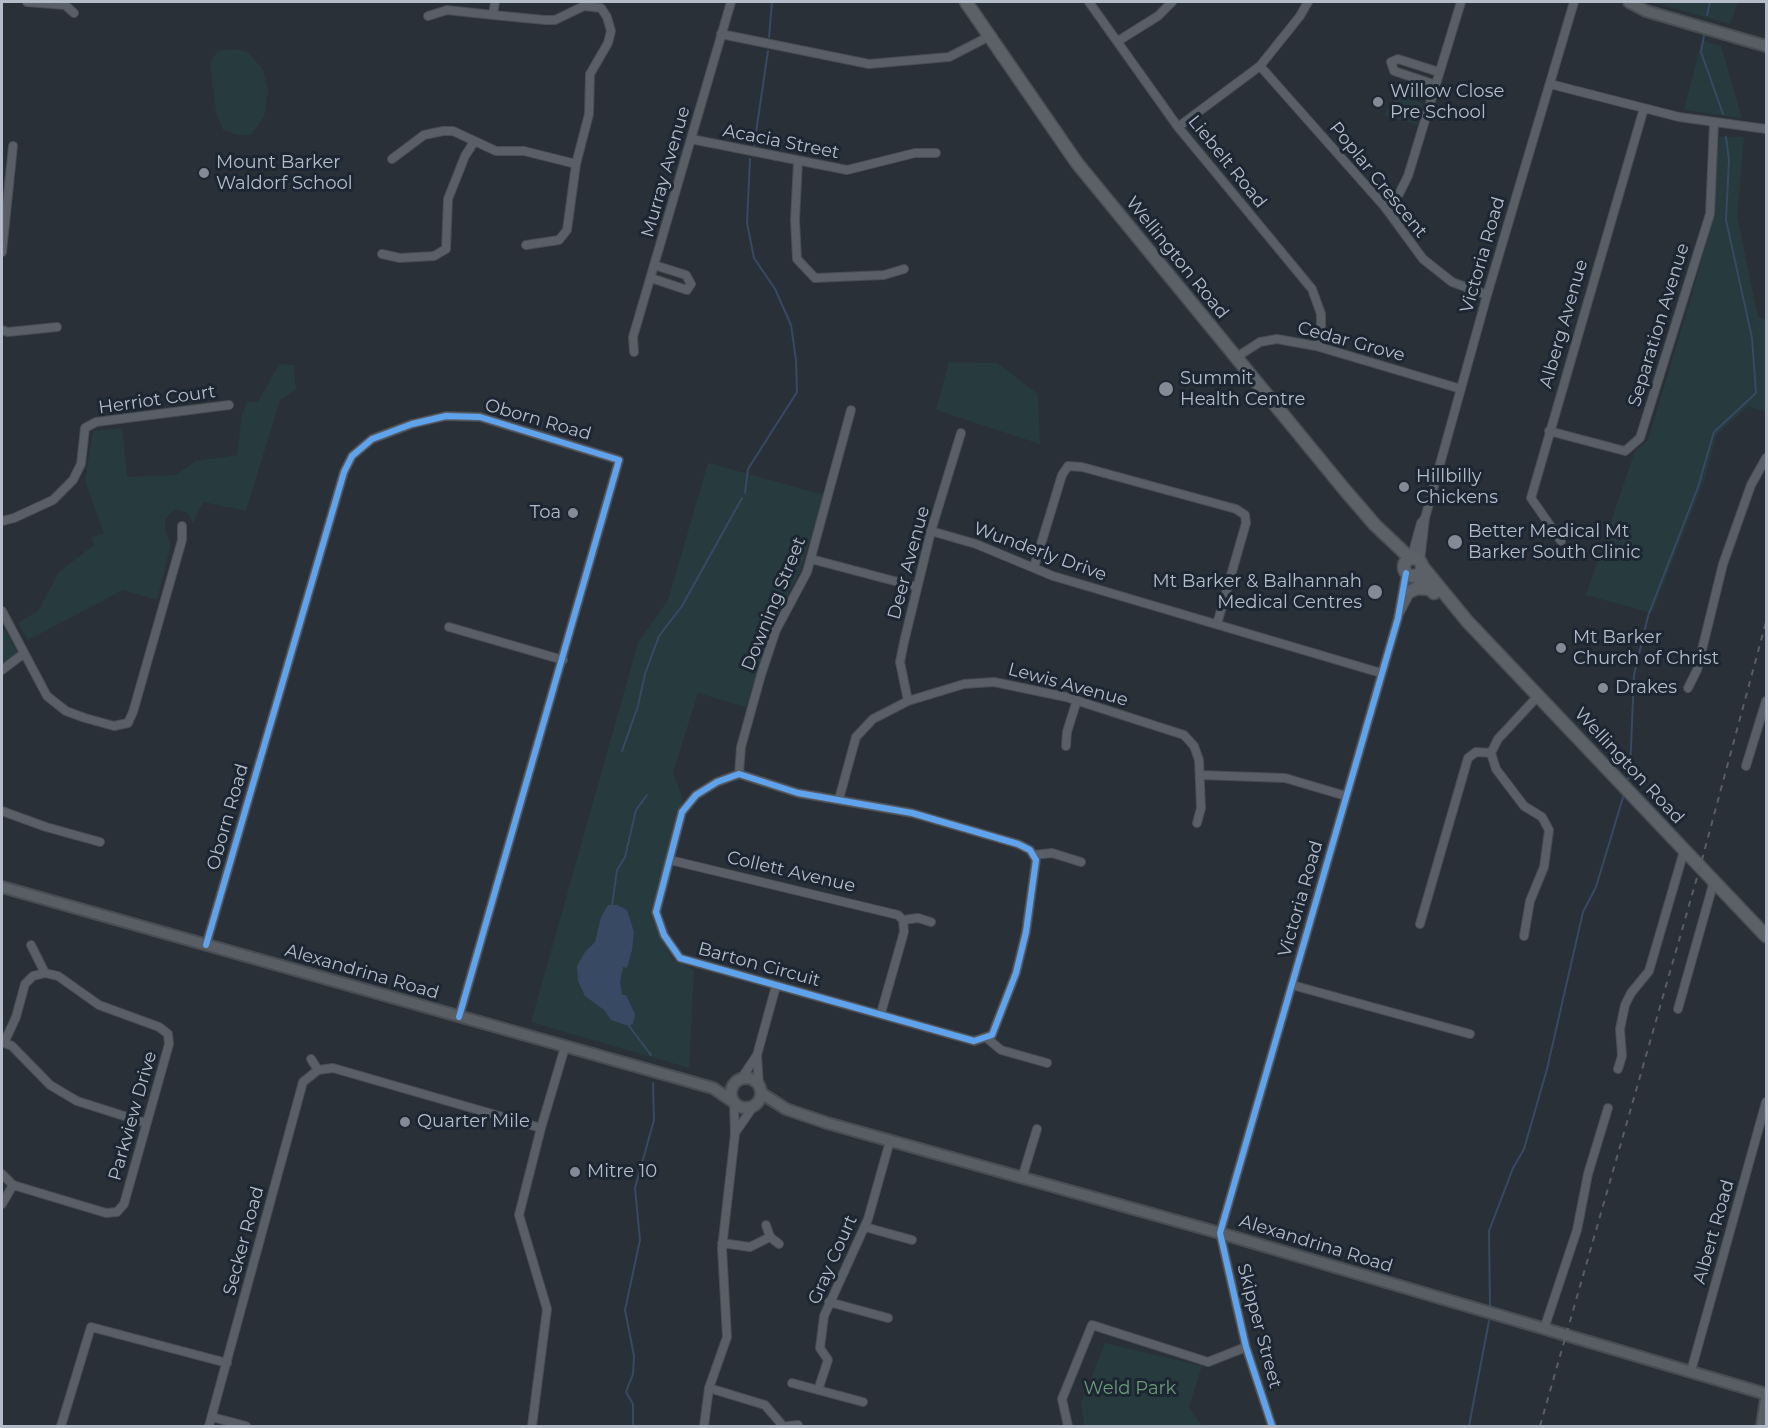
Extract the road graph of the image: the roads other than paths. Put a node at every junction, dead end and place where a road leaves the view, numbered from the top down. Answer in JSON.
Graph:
{"nodes":[{"id":1,"x":27,"y":2,"type":"edge"},
{"id":2,"x":495,"y":2,"type":"edge"},
{"id":3,"x":730,"y":2,"type":"edge"},
{"id":4,"x":966,"y":2,"type":"edge"},
{"id":5,"x":1089,"y":2,"type":"edge"},
{"id":6,"x":1172,"y":2,"type":"edge"},
{"id":7,"x":1308,"y":2,"type":"edge"},
{"id":8,"x":1461,"y":2,"type":"edge"},
{"id":9,"x":1574,"y":2,"type":"edge"},
{"id":10,"x":1629,"y":2,"type":"edge"},
{"id":11,"x":74,"y":13,"type":"dead end"},
{"id":12,"x":494,"y":15,"type":"junction"},
{"id":13,"x":428,"y":16,"type":"dead end"},
{"id":14,"x":721,"y":34,"type":"junction"},
{"id":15,"x":988,"y":37,"type":"junction"},
{"id":16,"x":1118,"y":41,"type":"junction"},
{"id":17,"x":1767,"y":46,"type":"edge"},
{"id":18,"x":1260,"y":66,"type":"junction"},
{"id":19,"x":1439,"y":72,"type":"junction"},
{"id":20,"x":1550,"y":84,"type":"junction"},
{"id":21,"x":1436,"y":85,"type":"junction"},
{"id":22,"x":1644,"y":108,"type":"junction"},
{"id":23,"x":1714,"y":123,"type":"junction"},
{"id":24,"x":1178,"y":127,"type":"junction"},
{"id":25,"x":1767,"y":129,"type":"edge"},
{"id":26,"x":691,"y":139,"type":"junction"},
{"id":27,"x":474,"y":142,"type":"junction"},
{"id":28,"x":13,"y":146,"type":"dead end"},
{"id":29,"x":936,"y":153,"type":"dead end"},
{"id":30,"x":392,"y":159,"type":"dead end"},
{"id":31,"x":798,"y":161,"type":"junction"},
{"id":32,"x":576,"y":164,"type":"junction"},
{"id":33,"x":1384,"y":206,"type":"junction"},
{"id":34,"x":526,"y":245,"type":"dead end"},
{"id":35,"x":2,"y":252,"type":"edge"},
{"id":36,"x":382,"y":254,"type":"dead end"},
{"id":37,"x":654,"y":265,"type":"junction"},
{"id":38,"x":904,"y":268,"type":"dead end"},
{"id":39,"x":651,"y":278,"type":"junction"},
{"id":40,"x":1487,"y":295,"type":"junction"},
{"id":41,"x":57,"y":327,"type":"dead end"},
{"id":42,"x":2,"y":330,"type":"edge"},
{"id":43,"x":1316,"y":346,"type":"junction"},
{"id":44,"x":634,"y":352,"type":"dead end"},
{"id":45,"x":1236,"y":358,"type":"junction"},
{"id":46,"x":1461,"y":389,"type":"junction"},
{"id":47,"x":229,"y":405,"type":"dead end"},
{"id":48,"x":851,"y":410,"type":"dead end"},
{"id":49,"x":1549,"y":431,"type":"junction"},
{"id":50,"x":962,"y":433,"type":"dead end"},
{"id":51,"x":1767,"y":458,"type":"edge"},
{"id":52,"x":1425,"y":518,"type":"junction"},
{"id":53,"x":2,"y":521,"type":"edge"},
{"id":54,"x":1375,"y":525,"type":"junction"},
{"id":55,"x":182,"y":526,"type":"dead end"},
{"id":56,"x":931,"y":531,"type":"junction"},
{"id":57,"x":1561,"y":541,"type":"dead end"},
{"id":58,"x":1414,"y":545,"type":"junction"},
{"id":59,"x":1399,"y":546,"type":"junction"},
{"id":60,"x":811,"y":559,"type":"junction"},
{"id":61,"x":1034,"y":567,"type":"junction"},
{"id":62,"x":1413,"y":567,"type":"junction"},
{"id":63,"x":917,"y":587,"type":"junction"},
{"id":64,"x":1430,"y":589,"type":"junction"},
{"id":65,"x":1411,"y":591,"type":"junction"},
{"id":66,"x":2,"y":611,"type":"edge"},
{"id":67,"x":1398,"y":618,"type":"junction"},
{"id":68,"x":1467,"y":621,"type":"junction"},
{"id":69,"x":1217,"y":624,"type":"junction"},
{"id":70,"x":449,"y":627,"type":"dead end"},
{"id":71,"x":23,"y":654,"type":"junction"},
{"id":72,"x":563,"y":660,"type":"junction"},
{"id":73,"x":2,"y":670,"type":"edge"},
{"id":74,"x":1381,"y":673,"type":"junction"},
{"id":75,"x":1688,"y":688,"type":"dead end"},
{"id":76,"x":1538,"y":696,"type":"junction"},
{"id":77,"x":1077,"y":700,"type":"junction"},
{"id":78,"x":908,"y":701,"type":"junction"},
{"id":79,"x":1767,"y":701,"type":"edge"},
{"id":80,"x":1066,"y":746,"type":"dead end"},
{"id":81,"x":1491,"y":753,"type":"junction"},
{"id":82,"x":1746,"y":766,"type":"dead end"},
{"id":83,"x":739,"y":774,"type":"junction"},
{"id":84,"x":1200,"y":775,"type":"junction"},
{"id":85,"x":1346,"y":796,"type":"junction"},
{"id":86,"x":839,"y":799,"type":"junction"},
{"id":87,"x":2,"y":812,"type":"edge"},
{"id":88,"x":1197,"y":823,"type":"dead end"},
{"id":89,"x":100,"y":842,"type":"dead end"},
{"id":90,"x":1684,"y":851,"type":"junction"},
{"id":91,"x":1034,"y":855,"type":"junction"},
{"id":92,"x":670,"y":860,"type":"junction"},
{"id":93,"x":1081,"y":862,"type":"dead end"},
{"id":94,"x":1714,"y":881,"type":"junction"},
{"id":95,"x":2,"y":887,"type":"edge"},
{"id":96,"x":903,"y":921,"type":"junction"},
{"id":97,"x":931,"y":922,"type":"dead end"},
{"id":98,"x":1420,"y":924,"type":"dead end"},
{"id":99,"x":1524,"y":936,"type":"dead end"},
{"id":100,"x":1767,"y":936,"type":"edge"},
{"id":101,"x":31,"y":945,"type":"dead end"},
{"id":102,"x":206,"y":945,"type":"junction"},
{"id":103,"x":45,"y":973,"type":"junction"},
{"id":104,"x":1292,"y":985,"type":"junction"},
{"id":105,"x":776,"y":986,"type":"junction"},
{"id":106,"x":1678,"y":1009,"type":"dead end"},
{"id":107,"x":881,"y":1013,"type":"junction"},
{"id":108,"x":459,"y":1017,"type":"junction"},
{"id":109,"x":1470,"y":1034,"type":"dead end"},
{"id":110,"x":988,"y":1039,"type":"junction"},
{"id":111,"x":3,"y":1042,"type":"edge"},
{"id":112,"x":565,"y":1047,"type":"junction"},
{"id":113,"x":757,"y":1055,"type":"junction"},
{"id":114,"x":311,"y":1059,"type":"dead end"},
{"id":115,"x":1047,"y":1063,"type":"dead end"},
{"id":116,"x":1618,"y":1069,"type":"dead end"},
{"id":117,"x":318,"y":1070,"type":"junction"},
{"id":118,"x":739,"y":1080,"type":"junction"},
{"id":119,"x":713,"y":1088,"type":"junction"},
{"id":120,"x":760,"y":1089,"type":"junction"},
{"id":121,"x":733,"y":1102,"type":"junction"},
{"id":122,"x":1767,"y":1102,"type":"edge"},
{"id":123,"x":755,"y":1106,"type":"junction"},
{"id":124,"x":1608,"y":1108,"type":"dead end"},
{"id":125,"x":786,"y":1109,"type":"junction"},
{"id":126,"x":146,"y":1123,"type":"junction"},
{"id":127,"x":541,"y":1128,"type":"junction"},
{"id":128,"x":1037,"y":1129,"type":"dead end"},
{"id":129,"x":735,"y":1134,"type":"junction"},
{"id":130,"x":890,"y":1141,"type":"junction"},
{"id":131,"x":2,"y":1174,"type":"edge"},
{"id":132,"x":1022,"y":1178,"type":"junction"},
{"id":133,"x":13,"y":1185,"type":"junction"},
{"id":134,"x":2,"y":1204,"type":"edge"},
{"id":135,"x":766,"y":1225,"type":"dead end"},
{"id":136,"x":865,"y":1227,"type":"junction"},
{"id":137,"x":1220,"y":1233,"type":"junction"},
{"id":138,"x":770,"y":1237,"type":"junction"},
{"id":139,"x":912,"y":1240,"type":"dead end"},
{"id":140,"x":722,"y":1243,"type":"junction"},
{"id":141,"x":779,"y":1244,"type":"dead end"},
{"id":142,"x":829,"y":1302,"type":"junction"},
{"id":143,"x":888,"y":1318,"type":"dead end"},
{"id":144,"x":1544,"y":1329,"type":"junction"},
{"id":145,"x":1246,"y":1347,"type":"junction"},
{"id":146,"x":227,"y":1364,"type":"junction"},
{"id":147,"x":1691,"y":1371,"type":"junction"},
{"id":148,"x":792,"y":1383,"type":"dead end"},
{"id":149,"x":709,"y":1388,"type":"junction"},
{"id":150,"x":818,"y":1390,"type":"junction"},
{"id":151,"x":1767,"y":1394,"type":"edge"},
{"id":152,"x":1767,"y":1399,"type":"edge"},
{"id":153,"x":862,"y":1402,"type":"dead end"},
{"id":154,"x":212,"y":1417,"type":"junction"},
{"id":155,"x":798,"y":1425,"type":"edge"},
{"id":156,"x":61,"y":1426,"type":"edge"},
{"id":157,"x":209,"y":1426,"type":"edge"},
{"id":158,"x":246,"y":1426,"type":"edge"},
{"id":159,"x":532,"y":1426,"type":"edge"},
{"id":160,"x":704,"y":1426,"type":"edge"},
{"id":161,"x":783,"y":1426,"type":"edge"},
{"id":162,"x":788,"y":1426,"type":"edge"},
{"id":163,"x":1068,"y":1426,"type":"edge"},
{"id":164,"x":1272,"y":1426,"type":"edge"},
{"id":165,"x":1762,"y":1426,"type":"edge"}],
"edges":[{"from":1,"to":11,"type":"street"},
{"from":2,"to":12,"type":"street"},
{"from":3,"to":14,"type":"street","name":"Murray Avenue"},
{"from":4,"to":15,"type":"main road","name":"Wellington Road"},
{"from":5,"to":16,"type":"street","name":"Liebelt Road"},
{"from":6,"to":16,"type":"street"},
{"from":7,"to":18,"type":"street"},
{"from":8,"to":19,"type":"street"},
{"from":9,"to":20,"type":"street","name":"Victoria Road"},
{"from":10,"to":17,"type":"main road"},
{"from":12,"to":13,"type":"street"},
{"from":12,"to":32,"type":"street"},
{"from":14,"to":15,"type":"street"},
{"from":14,"to":26,"type":"street","name":"Murray Avenue"},
{"from":15,"to":45,"type":"main road","name":"Wellington Road"},
{"from":16,"to":24,"type":"street","name":"Liebelt Road"},
{"from":18,"to":24,"type":"street"},
{"from":18,"to":33,"type":"street","name":"Poplar Crescent"},
{"from":19,"to":21,"type":"street"},
{"from":19,"to":21,"type":"street"},
{"from":20,"to":22,"type":"street"},
{"from":20,"to":40,"type":"street","name":"Victoria Road"},
{"from":21,"to":33,"type":"street"},
{"from":22,"to":23,"type":"street"},
{"from":22,"to":49,"type":"street","name":"Alberg Avenue"},
{"from":23,"to":25,"type":"street"},
{"from":23,"to":49,"type":"street","name":"Separation Avenue"},
{"from":24,"to":43,"type":"street","name":"Liebelt Road"},
{"from":26,"to":31,"type":"street","name":"Acacia Street"},
{"from":26,"to":37,"type":"street","name":"Murray Avenue"},
{"from":27,"to":30,"type":"street"},
{"from":27,"to":32,"type":"street"},
{"from":27,"to":36,"type":"street"},
{"from":28,"to":35,"type":"street"},
{"from":29,"to":31,"type":"street","name":"Acacia Street"},
{"from":31,"to":38,"type":"street"},
{"from":32,"to":34,"type":"street"},
{"from":33,"to":40,"type":"street","name":"Poplar Crescent"},
{"from":37,"to":39,"type":"street","name":"Murray Avenue"},
{"from":37,"to":39,"type":"street"},
{"from":39,"to":44,"type":"street","name":"Murray Avenue"},
{"from":40,"to":46,"type":"street","name":"Victoria Road"},
{"from":41,"to":42,"type":"street"},
{"from":43,"to":45,"type":"street","name":"Cedar Grove"},
{"from":43,"to":46,"type":"street","name":"Cedar Grove"},
{"from":45,"to":54,"type":"main road","name":"Wellington Road"},
{"from":46,"to":52,"type":"street","name":"Victoria Road"},
{"from":47,"to":53,"type":"street","name":"Herriot Court"},
{"from":48,"to":60,"type":"street","name":"Downing Street"},
{"from":49,"to":57,"type":"street","name":"Alberg Avenue"},
{"from":50,"to":56,"type":"street","name":"Deer Avenue"},
{"from":51,"to":75,"type":"street"},
{"from":52,"to":58,"type":"street","name":"Victoria Road"},
{"from":52,"to":62,"type":"street","name":"Victoria Road"},
{"from":54,"to":59,"type":"main road","name":"Wellington Road"},
{"from":54,"to":62,"type":"main road","name":"Wellington Road"},
{"from":55,"to":71,"type":"street"},
{"from":56,"to":61,"type":"street","name":"Wunderly Drive"},
{"from":56,"to":63,"type":"street","name":"Deer Avenue"},
{"from":58,"to":59,"type":"main road"},
{"from":58,"to":62,"type":"street","name":"Victoria Road"},
{"from":59,"to":62,"type":"main road","name":"Wellington Road"},
{"from":60,"to":63,"type":"street"},
{"from":60,"to":83,"type":"street","name":"Downing Street"},
{"from":61,"to":69,"type":"street","name":"Wunderly Drive"},
{"from":61,"to":69,"type":"street"},
{"from":62,"to":64,"type":"main road","name":"Wellington Road"},
{"from":62,"to":65,"type":"street","name":"Victoria Road"},
{"from":62,"to":67,"type":"street","name":"Victoria Road"},
{"from":62,"to":68,"type":"main road","name":"Wellington Road"},
{"from":63,"to":78,"type":"street","name":"Deer Avenue"},
{"from":64,"to":65,"type":"main road"},
{"from":64,"to":68,"type":"main road","name":"Wellington Road"},
{"from":65,"to":67,"type":"street","name":"Victoria Road"},
{"from":66,"to":71,"type":"street"},
{"from":67,"to":74,"type":"street","name":"Victoria Road"},
{"from":68,"to":76,"type":"main road","name":"Wellington Road"},
{"from":69,"to":74,"type":"street","name":"Wunderly Drive"},
{"from":70,"to":72,"type":"street"},
{"from":71,"to":73,"type":"street"},
{"from":72,"to":102,"type":"street","name":"Oborn Road"},
{"from":72,"to":108,"type":"street","name":"Oborn Road"},
{"from":74,"to":85,"type":"street","name":"Victoria Road"},
{"from":76,"to":81,"type":"street"},
{"from":76,"to":90,"type":"main road","name":"Wellington Road"},
{"from":77,"to":78,"type":"street","name":"Lewis Avenue"},
{"from":77,"to":80,"type":"street"},
{"from":77,"to":84,"type":"street","name":"Lewis Avenue"},
{"from":78,"to":86,"type":"street","name":"Lewis Avenue"},
{"from":79,"to":82,"type":"street"},
{"from":81,"to":98,"type":"street"},
{"from":81,"to":99,"type":"street"},
{"from":83,"to":86,"type":"street"},
{"from":83,"to":92,"type":"street","name":"Barton Circuit"},
{"from":84,"to":85,"type":"street"},
{"from":84,"to":88,"type":"street","name":"Lewis Avenue"},
{"from":85,"to":104,"type":"street","name":"Victoria Road"},
{"from":86,"to":91,"type":"street"},
{"from":87,"to":89,"type":"street"},
{"from":90,"to":94,"type":"main road","name":"Wellington Road"},
{"from":90,"to":116,"type":"street"},
{"from":91,"to":93,"type":"street"},
{"from":91,"to":110,"type":"street"},
{"from":92,"to":96,"type":"street","name":"Collett Avenue"},
{"from":92,"to":105,"type":"street","name":"Barton Circuit"},
{"from":94,"to":100,"type":"main road","name":"Wellington Road"},
{"from":94,"to":106,"type":"street"},
{"from":95,"to":102,"type":"main road","name":"Alexandrina Road"},
{"from":96,"to":97,"type":"street","name":"Collett Avenue"},
{"from":96,"to":107,"type":"street"},
{"from":101,"to":103,"type":"street"},
{"from":102,"to":108,"type":"main road","name":"Alexandrina Road"},
{"from":103,"to":111,"type":"street"},
{"from":103,"to":126,"type":"street","name":"Parkview Drive"},
{"from":104,"to":109,"type":"street"},
{"from":104,"to":137,"type":"street","name":"Victoria Road"},
{"from":105,"to":107,"type":"street","name":"Barton Circuit"},
{"from":105,"to":113,"type":"street"},
{"from":107,"to":110,"type":"street","name":"Barton Circuit"},
{"from":108,"to":112,"type":"main road","name":"Alexandrina Road"},
{"from":110,"to":115,"type":"street"},
{"from":111,"to":126,"type":"street"},
{"from":112,"to":119,"type":"main road","name":"Alexandrina Road"},
{"from":112,"to":127,"type":"street"},
{"from":113,"to":118,"type":"street"},
{"from":113,"to":120,"type":"street"},
{"from":114,"to":117,"type":"street"},
{"from":117,"to":127,"type":"street"},
{"from":117,"to":146,"type":"street","name":"Secker Road"},
{"from":118,"to":119,"type":"main road"},
{"from":118,"to":120,"type":"main road"},
{"from":118,"to":121,"type":"main road"},
{"from":119,"to":121,"type":"main road","name":"Alexandrina Road"},
{"from":120,"to":123,"type":"main road"},
{"from":120,"to":125,"type":"main road","name":"Alexandrina Road"},
{"from":121,"to":123,"type":"main road"},
{"from":121,"to":129,"type":"street"},
{"from":122,"to":147,"type":"street","name":"Albert Road"},
{"from":123,"to":125,"type":"main road","name":"Alexandrina Road"},
{"from":123,"to":129,"type":"street"},
{"from":124,"to":144,"type":"street"},
{"from":125,"to":130,"type":"main road","name":"Alexandrina Road"},
{"from":126,"to":133,"type":"street","name":"Parkview Drive"},
{"from":127,"to":159,"type":"street"},
{"from":128,"to":132,"type":"street"},
{"from":129,"to":140,"type":"street"},
{"from":130,"to":132,"type":"main road","name":"Alexandrina Road"},
{"from":130,"to":136,"type":"street","name":"Gray Court"},
{"from":131,"to":133,"type":"street"},
{"from":132,"to":137,"type":"main road","name":"Alexandrina Road"},
{"from":133,"to":134,"type":"street"},
{"from":135,"to":138,"type":"street"},
{"from":136,"to":139,"type":"street"},
{"from":136,"to":142,"type":"street","name":"Gray Court"},
{"from":137,"to":144,"type":"main road","name":"Alexandrina Road"},
{"from":137,"to":145,"type":"street","name":"Skipper Street"},
{"from":138,"to":140,"type":"street"},
{"from":138,"to":141,"type":"street"},
{"from":140,"to":149,"type":"street"},
{"from":142,"to":143,"type":"street"},
{"from":142,"to":150,"type":"street","name":"Gray Court"},
{"from":144,"to":147,"type":"main road","name":"Alexandrina Road"},
{"from":145,"to":163,"type":"street"},
{"from":145,"to":164,"type":"street","name":"Skipper Street"},
{"from":146,"to":154,"type":"street","name":"Secker Road"},
{"from":146,"to":156,"type":"street"},
{"from":147,"to":151,"type":"main road","name":"Alexandrina Road"},
{"from":148,"to":150,"type":"street"},
{"from":149,"to":160,"type":"street"},
{"from":149,"to":161,"type":"street"},
{"from":150,"to":153,"type":"street"},
{"from":152,"to":165,"type":"main road"},
{"from":154,"to":157,"type":"street","name":"Secker Road"},
{"from":154,"to":158,"type":"street"},
{"from":155,"to":162,"type":"street"}]}
